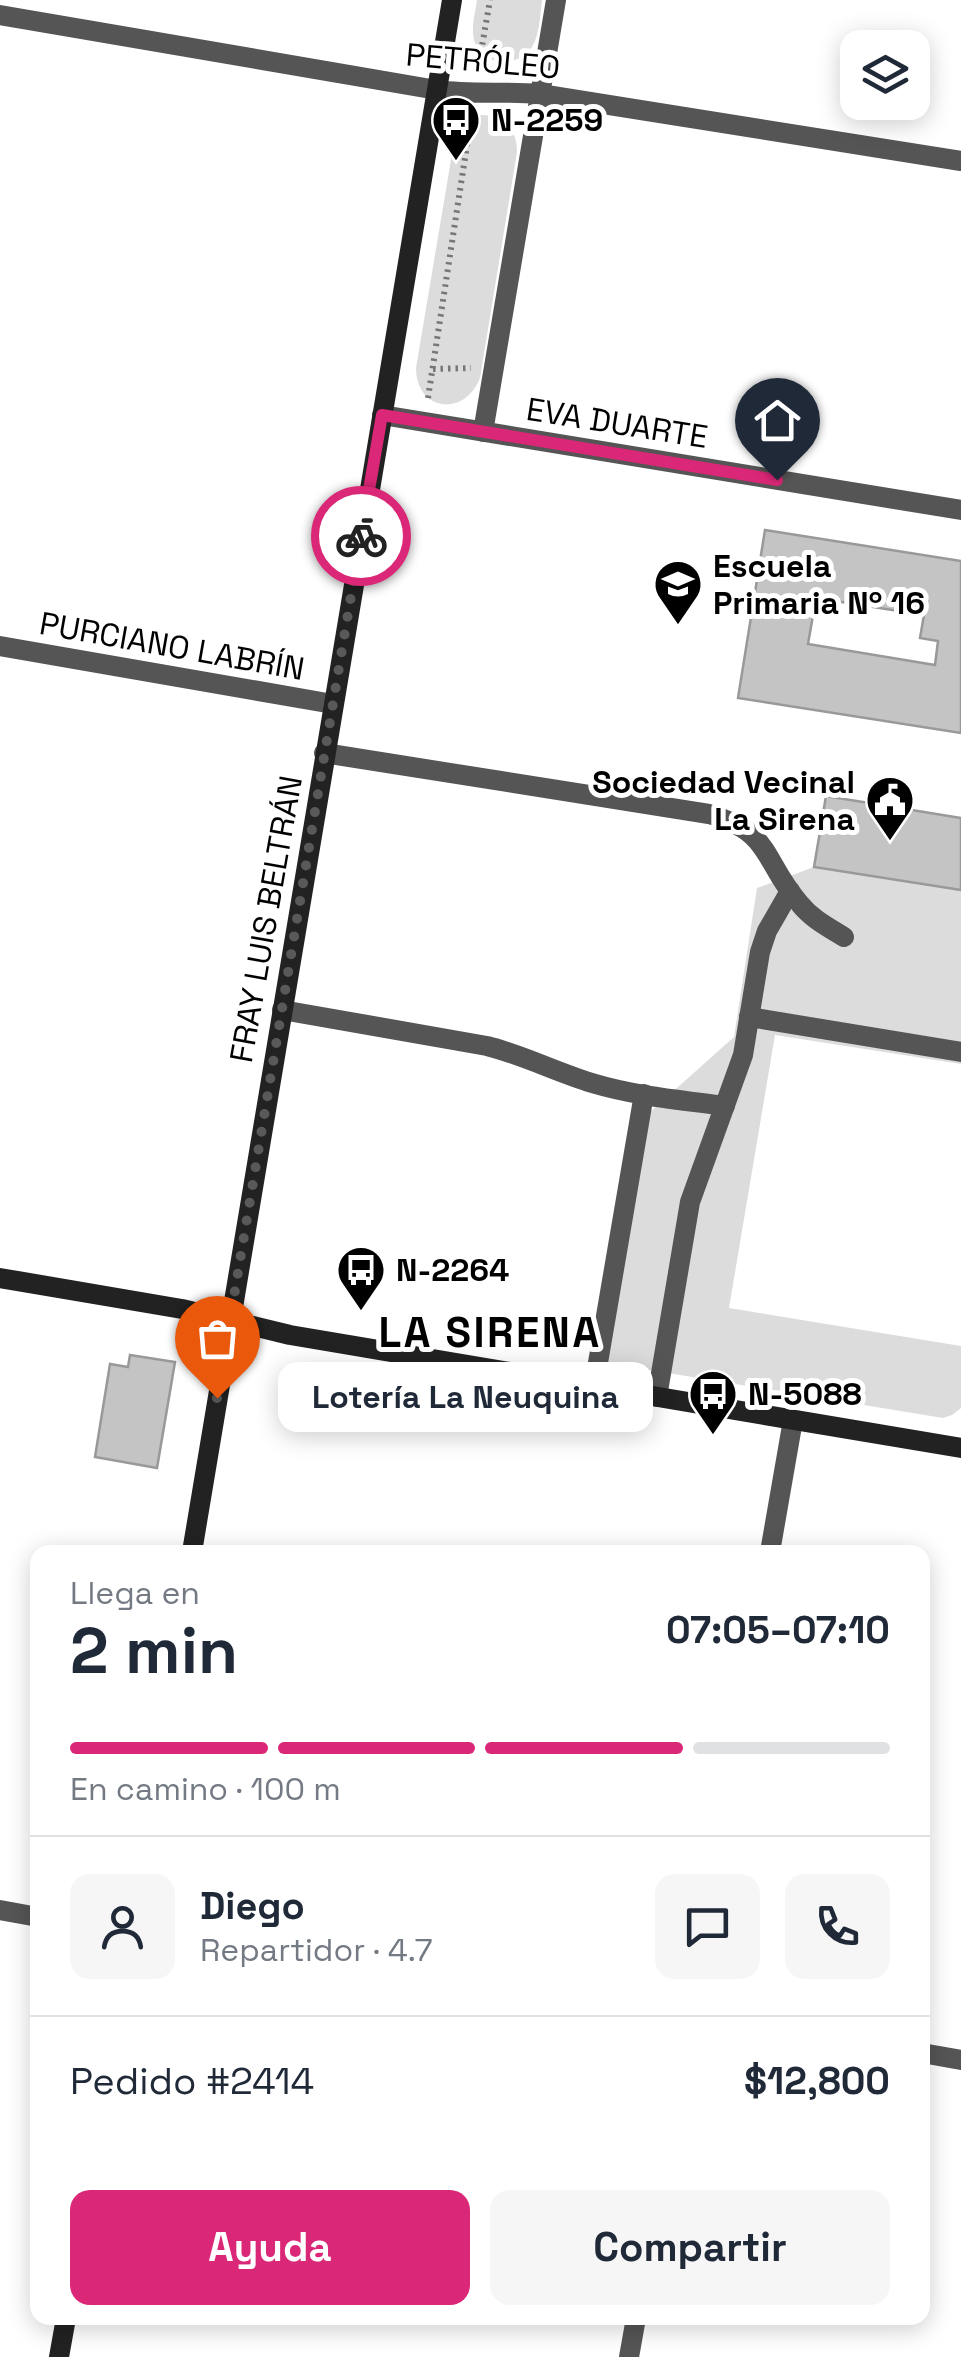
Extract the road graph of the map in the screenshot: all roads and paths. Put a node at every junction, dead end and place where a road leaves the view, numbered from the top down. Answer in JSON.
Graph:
{"nodes":[{"id":1,"x":452,"y":0,"type":"edge"},
{"id":2,"x":490,"y":0,"type":"edge"},
{"id":3,"x":556,"y":0,"type":"edge"},
{"id":4,"x":0,"y":14,"type":"edge"},
{"id":5,"x":481,"y":52,"type":"dead end"},
{"id":6,"x":436,"y":90,"type":"junction"},
{"id":7,"x":540,"y":94,"type":"junction"},
{"id":8,"x":471,"y":118,"type":"dead end"},
{"id":9,"x":961,"y":161,"type":"edge"},
{"id":10,"x":481,"y":368,"type":"dead end"},
{"id":11,"x":432,"y":369,"type":"junction"},
{"id":12,"x":428,"y":398,"type":"dead end"},
{"id":13,"x":382,"y":415,"type":"junction"},
{"id":14,"x":483,"y":432,"type":"junction"},
{"id":15,"x":961,"y":510,"type":"edge"},
{"id":16,"x":0,"y":646,"type":"edge"},
{"id":17,"x":334,"y":704,"type":"junction"},
{"id":18,"x":324,"y":754,"type":"junction"},
{"id":19,"x":790,"y":891,"type":"junction"},
{"id":20,"x":844,"y":937,"type":"dead end"},
{"id":21,"x":282,"y":1010,"type":"junction"},
{"id":22,"x":749,"y":1017,"type":"junction"},
{"id":23,"x":961,"y":1052,"type":"edge"},
{"id":24,"x":644,"y":1094,"type":"junction"},
{"id":25,"x":725,"y":1106,"type":"junction"},
{"id":26,"x":0,"y":1278,"type":"edge"},
{"id":27,"x":229,"y":1321,"type":"junction"},
{"id":28,"x":594,"y":1386,"type":"junction"},
{"id":29,"x":657,"y":1397,"type":"junction"},
{"id":30,"x":793,"y":1420,"type":"junction"},
{"id":31,"x":961,"y":1448,"type":"edge"},
{"id":32,"x":193,"y":1545,"type":"edge"},
{"id":33,"x":771,"y":1545,"type":"edge"},
{"id":34,"x":0,"y":1910,"type":"edge"},
{"id":35,"x":30,"y":1916,"type":"edge"},
{"id":36,"x":930,"y":2054,"type":"edge"},
{"id":37,"x":961,"y":2060,"type":"edge"},
{"id":38,"x":65,"y":2325,"type":"edge"},
{"id":39,"x":635,"y":2325,"type":"edge"},
{"id":40,"x":60,"y":2357,"type":"edge"},
{"id":41,"x":629,"y":2357,"type":"edge"}],
"edges":[{"from":1,"to":6,"type":"main road","name":"FRAY LUIS BELTRÁN"},
{"from":2,"to":5,"type":"path"},
{"from":3,"to":7,"type":"street"},
{"from":4,"to":6,"type":"street","name":"PETRÓLEO"},
{"from":6,"to":7,"type":"street","name":"PETRÓLEO"},
{"from":6,"to":13,"type":"main road","name":"FRAY LUIS BELTRÁN"},
{"from":7,"to":9,"type":"street","name":"PETRÓLEO"},
{"from":7,"to":14,"type":"street"},
{"from":8,"to":11,"type":"path"},
{"from":10,"to":11,"type":"path"},
{"from":11,"to":12,"type":"path"},
{"from":13,"to":14,"type":"street","name":"EVA DUARTE"},
{"from":13,"to":17,"type":"main road","name":"FRAY LUIS BELTRÁN"},
{"from":14,"to":15,"type":"street","name":"EVA DUARTE"},
{"from":16,"to":17,"type":"street","name":"PURCIANO LABRÍN"},
{"from":17,"to":18,"type":"main road","name":"FRAY LUIS BELTRÁN"},
{"from":18,"to":19,"type":"street"},
{"from":18,"to":21,"type":"main road","name":"FRAY LUIS BELTRÁN"},
{"from":19,"to":20,"type":"street"},
{"from":19,"to":22,"type":"street"},
{"from":21,"to":24,"type":"street"},
{"from":21,"to":27,"type":"main road","name":"FRAY LUIS BELTRÁN"},
{"from":22,"to":23,"type":"street"},
{"from":22,"to":25,"type":"street"},
{"from":24,"to":25,"type":"street"},
{"from":24,"to":28,"type":"street"},
{"from":25,"to":29,"type":"street"},
{"from":26,"to":27,"type":"main road"},
{"from":27,"to":28,"type":"main road"},
{"from":27,"to":32,"type":"main road","name":"FRAY LUIS BELTRÁN"},
{"from":28,"to":29,"type":"main road"},
{"from":29,"to":30,"type":"main road"},
{"from":30,"to":31,"type":"main road"},
{"from":30,"to":33,"type":"street"},
{"from":34,"to":35,"type":"street"},
{"from":36,"to":37,"type":"street"},
{"from":38,"to":40,"type":"main road"},
{"from":39,"to":41,"type":"street"}]}
